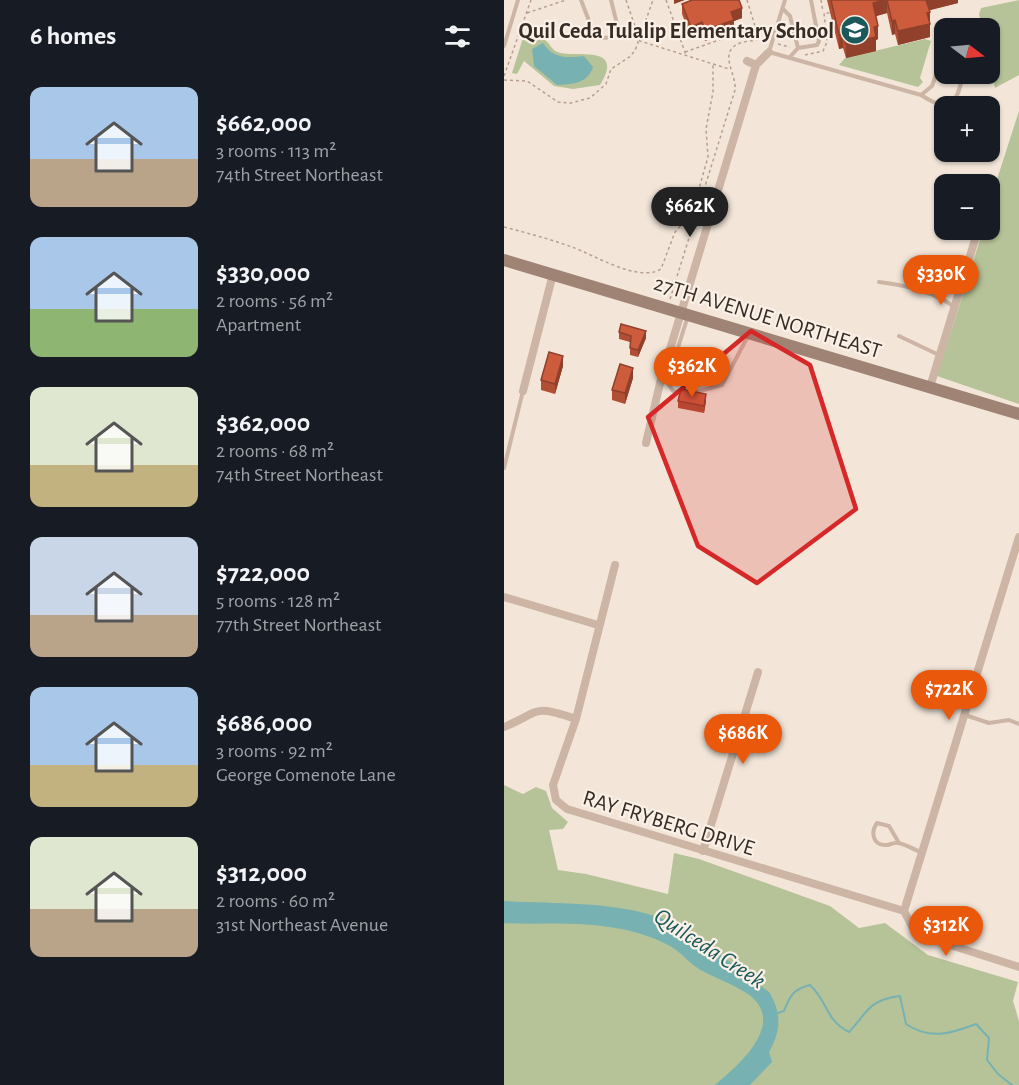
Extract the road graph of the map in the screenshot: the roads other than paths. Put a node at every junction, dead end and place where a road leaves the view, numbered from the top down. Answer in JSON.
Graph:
{"nodes":[{"id":1,"x":518,"y":0,"type":"edge"},
{"id":2,"x":581,"y":0,"type":"edge"},
{"id":3,"x":611,"y":0,"type":"edge"},
{"id":4,"x":785,"y":0,"type":"edge"},
{"id":5,"x":811,"y":0,"type":"edge"},
{"id":6,"x":783,"y":8,"type":"junction"},
{"id":7,"x":504,"y":46,"type":"edge"},
{"id":8,"x":798,"y":48,"type":"junction"},
{"id":9,"x":769,"y":52,"type":"junction"},
{"id":10,"x":790,"y":57,"type":"junction"},
{"id":11,"x":747,"y":61,"type":"dead end"},
{"id":12,"x":756,"y":65,"type":"junction"},
{"id":13,"x":934,"y":80,"type":"edge"},
{"id":14,"x":960,"y":84,"type":"edge"},
{"id":15,"x":921,"y":95,"type":"junction"},
{"id":16,"x":975,"y":240,"type":"edge"},
{"id":17,"x":504,"y":260,"type":"edge"},
{"id":18,"x":553,"y":274,"type":"junction"},
{"id":19,"x":879,"y":282,"type":"dead end"},
{"id":20,"x":954,"y":308,"type":"junction"},
{"id":21,"x":685,"y":314,"type":"junction"},
{"id":22,"x":749,"y":333,"type":"junction"},
{"id":23,"x":899,"y":336,"type":"dead end"},
{"id":24,"x":940,"y":355,"type":"junction"},
{"id":25,"x":930,"y":387,"type":"junction"},
{"id":26,"x":523,"y":391,"type":"joint"},
{"id":27,"x":1019,"y":414,"type":"edge"},
{"id":28,"x":646,"y":443,"type":"dead end"},
{"id":29,"x":504,"y":468,"type":"edge"},
{"id":30,"x":1019,"y":537,"type":"edge"},
{"id":31,"x":615,"y":565,"type":"dead end"},
{"id":32,"x":504,"y":597,"type":"edge"},
{"id":33,"x":598,"y":625,"type":"junction"},
{"id":34,"x":758,"y":672,"type":"dead end"},
{"id":35,"x":964,"y":715,"type":"junction"},
{"id":36,"x":576,"y":719,"type":"junction"},
{"id":37,"x":1019,"y":724,"type":"edge"},
{"id":38,"x":504,"y":727,"type":"edge"},
{"id":39,"x":899,"y":843,"type":"junction"},
{"id":40,"x":703,"y":851,"type":"junction"},
{"id":41,"x":922,"y":853,"type":"junction"},
{"id":42,"x":904,"y":911,"type":"junction"},
{"id":43,"x":1019,"y":967,"type":"edge"}],
"edges":[{"from":1,"to":7,"type":"lane"},
{"from":2,"to":3,"type":"lane"},
{"from":4,"to":6,"type":"lane"},
{"from":5,"to":8,"type":"lane"},
{"from":6,"to":8,"type":"lane"},
{"from":6,"to":9,"type":"lane"},
{"from":8,"to":10,"type":"lane"},
{"from":9,"to":10,"type":"lane"},
{"from":9,"to":12,"type":"street"},
{"from":10,"to":15,"type":"lane"},
{"from":11,"to":12,"type":"street"},
{"from":12,"to":21,"type":"street"},
{"from":13,"to":15,"type":"lane"},
{"from":14,"to":15,"type":"lane"},
{"from":16,"to":20,"type":"street"},
{"from":17,"to":18,"type":"street","name":"27TH AVENUE NORTHEAST"},
{"from":18,"to":21,"type":"street","name":"27TH AVENUE NORTHEAST"},
{"from":18,"to":26,"type":"street"},
{"from":19,"to":20,"type":"lane"},
{"from":20,"to":24,"type":"street"},
{"from":21,"to":22,"type":"street","name":"27TH AVENUE NORTHEAST"},
{"from":21,"to":22,"type":"lane"},
{"from":21,"to":28,"type":"street"},
{"from":22,"to":25,"type":"street","name":"27TH AVENUE NORTHEAST"},
{"from":23,"to":24,"type":"lane"},
{"from":24,"to":25,"type":"street"},
{"from":25,"to":27,"type":"street","name":"27TH AVENUE NORTHEAST"},
{"from":26,"to":29,"type":"lane"},
{"from":30,"to":35,"type":"street"},
{"from":31,"to":33,"type":"street","name":"RAY FRYBERG DRIVE"},
{"from":32,"to":33,"type":"street"},
{"from":33,"to":36,"type":"street","name":"RAY FRYBERG DRIVE"},
{"from":34,"to":40,"type":"street"},
{"from":35,"to":37,"type":"lane"},
{"from":35,"to":41,"type":"street"},
{"from":36,"to":38,"type":"street"},
{"from":36,"to":40,"type":"street","name":"RAY FRYBERG DRIVE"},
{"from":39,"to":39,"type":"lane"},
{"from":39,"to":41,"type":"lane"},
{"from":40,"to":42,"type":"street","name":"RAY FRYBERG DRIVE"},
{"from":41,"to":42,"type":"street"},
{"from":42,"to":43,"type":"street"}]}
